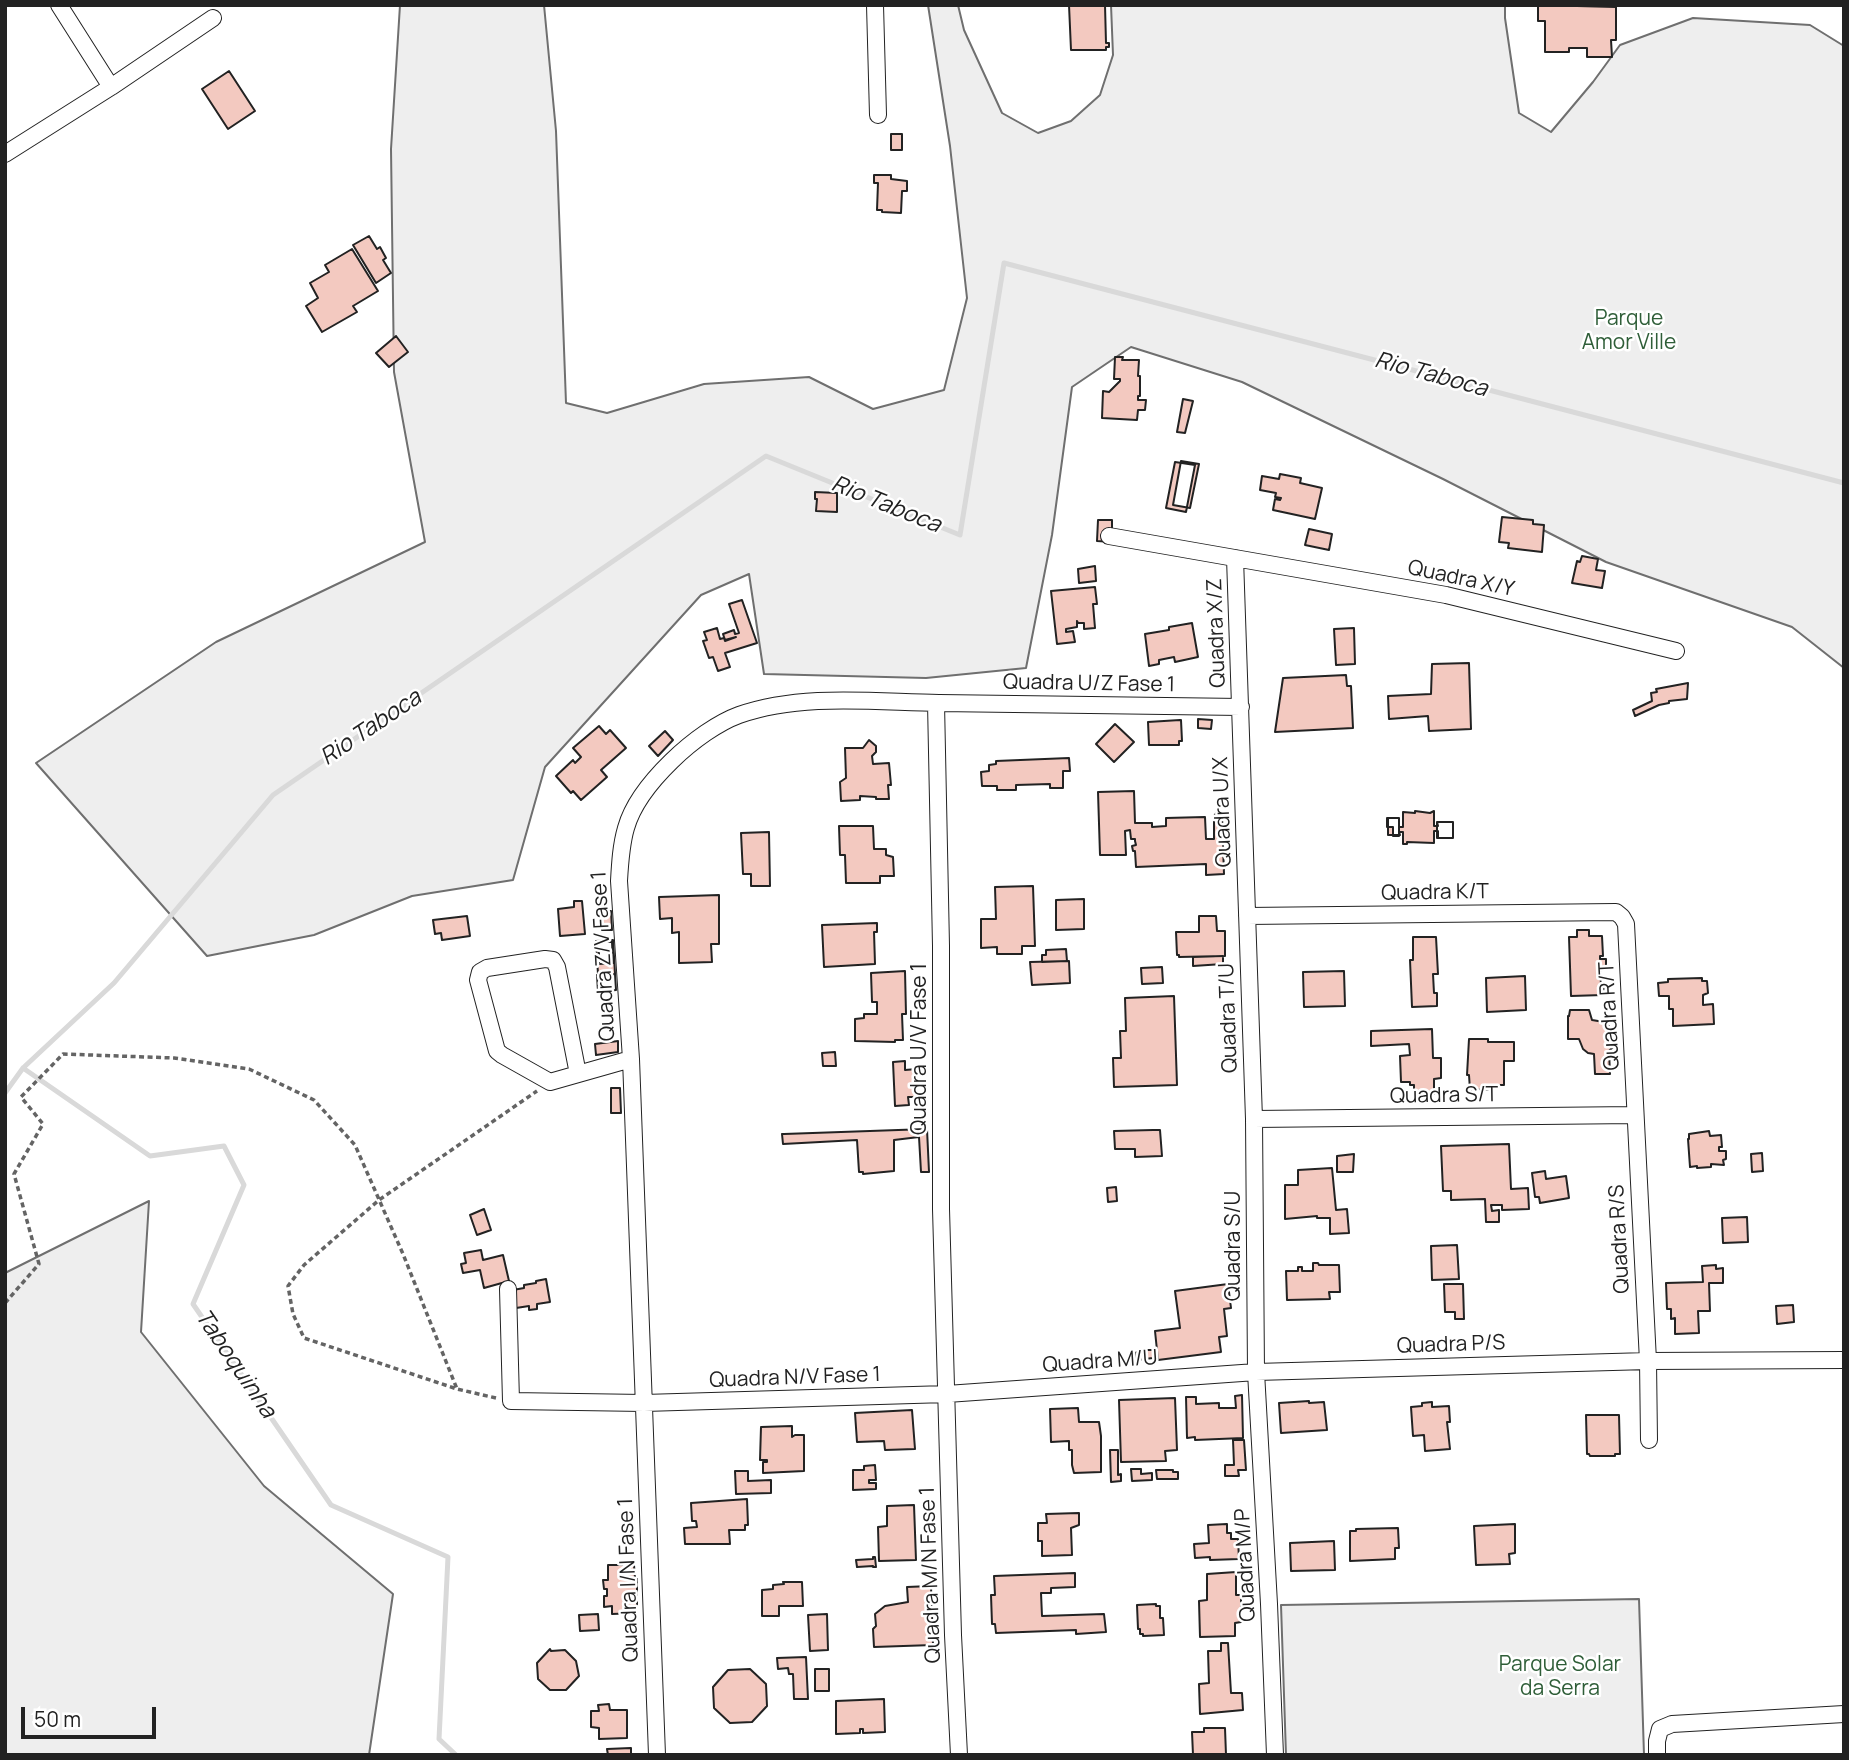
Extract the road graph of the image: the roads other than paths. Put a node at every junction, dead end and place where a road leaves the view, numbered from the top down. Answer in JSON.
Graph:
{"nodes":[{"id":1,"x":59,"y":5,"type":"edge"},
{"id":2,"x":875,"y":5,"type":"edge"},
{"id":3,"x":213,"y":18,"type":"dead end"},
{"id":4,"x":111,"y":87,"type":"junction"},
{"id":5,"x":878,"y":116,"type":"dead end"},
{"id":6,"x":5,"y":154,"type":"edge"},
{"id":7,"x":1109,"y":536,"type":"dead end"},
{"id":8,"x":1235,"y":558,"type":"junction"},
{"id":9,"x":1676,"y":651,"type":"dead end"},
{"id":10,"x":936,"y":703,"type":"junction"},
{"id":11,"x":1241,"y":707,"type":"junction"},
{"id":12,"x":1247,"y":916,"type":"junction"},
{"id":13,"x":1622,"y":917,"type":"joint"},
{"id":14,"x":631,"y":1059,"type":"junction"},
{"id":15,"x":578,"y":1074,"type":"junction"},
{"id":16,"x":1635,"y":1115,"type":"junction"},
{"id":17,"x":1254,"y":1119,"type":"junction"},
{"id":18,"x":508,"y":1289,"type":"dead end"},
{"id":19,"x":1844,"y":1360,"type":"edge"},
{"id":20,"x":1648,"y":1361,"type":"junction"},
{"id":21,"x":1256,"y":1372,"type":"junction"},
{"id":22,"x":947,"y":1394,"type":"junction"},
{"id":23,"x":644,"y":1403,"type":"junction"},
{"id":24,"x":1649,"y":1440,"type":"dead end"},
{"id":25,"x":1844,"y":1714,"type":"edge"},
{"id":26,"x":657,"y":1755,"type":"edge"},
{"id":27,"x":958,"y":1755,"type":"edge"},
{"id":28,"x":1275,"y":1755,"type":"edge"},
{"id":29,"x":1657,"y":1755,"type":"edge"}],
"edges":[{"from":1,"to":4,"type":"street"},
{"from":2,"to":5,"type":"street"},
{"from":3,"to":4,"type":"street"},
{"from":4,"to":6,"type":"street"},
{"from":7,"to":8,"type":"street","name":"Quadra X/Y"},
{"from":8,"to":9,"type":"street","name":"Quadra X/Y"},
{"from":8,"to":11,"type":"street","name":"Quadra X/Z"},
{"from":10,"to":11,"type":"street","name":"Quadra U/Z Fase 1"},
{"from":10,"to":14,"type":"street","name":"Quadra Z/V Fase 1"},
{"from":10,"to":22,"type":"street","name":"Quadra U/V Fase 1"},
{"from":11,"to":12,"type":"street","name":"Quadra U/X"},
{"from":12,"to":13,"type":"street","name":"Quadra K/T"},
{"from":12,"to":17,"type":"street","name":"Quadra T/U"},
{"from":13,"to":16,"type":"street","name":"Quadra R/T"},
{"from":14,"to":15,"type":"street"},
{"from":14,"to":23,"type":"street","name":"Quadra Z/V Fase 1"},
{"from":15,"to":15,"type":"street"},
{"from":16,"to":17,"type":"street","name":"Quadra S/T"},
{"from":16,"to":20,"type":"street","name":"Quadra R/S"},
{"from":17,"to":21,"type":"street","name":"Quadra S/U"},
{"from":18,"to":23,"type":"street","name":"Quadra N/V Fase 1"},
{"from":19,"to":20,"type":"street","name":"Quadra P/S"},
{"from":20,"to":21,"type":"street","name":"Quadra P/S"},
{"from":20,"to":24,"type":"street","name":"Quadra R/S"},
{"from":21,"to":22,"type":"street","name":"Quadra M/U"},
{"from":21,"to":28,"type":"street","name":"Quadra M/P"},
{"from":22,"to":23,"type":"street","name":"Quadra N/V Fase 1"},
{"from":22,"to":27,"type":"street","name":"Quadra M/N Fase 1"},
{"from":23,"to":26,"type":"street","name":"Quadra I/N Fase 1"},
{"from":25,"to":29,"type":"street"}]}
